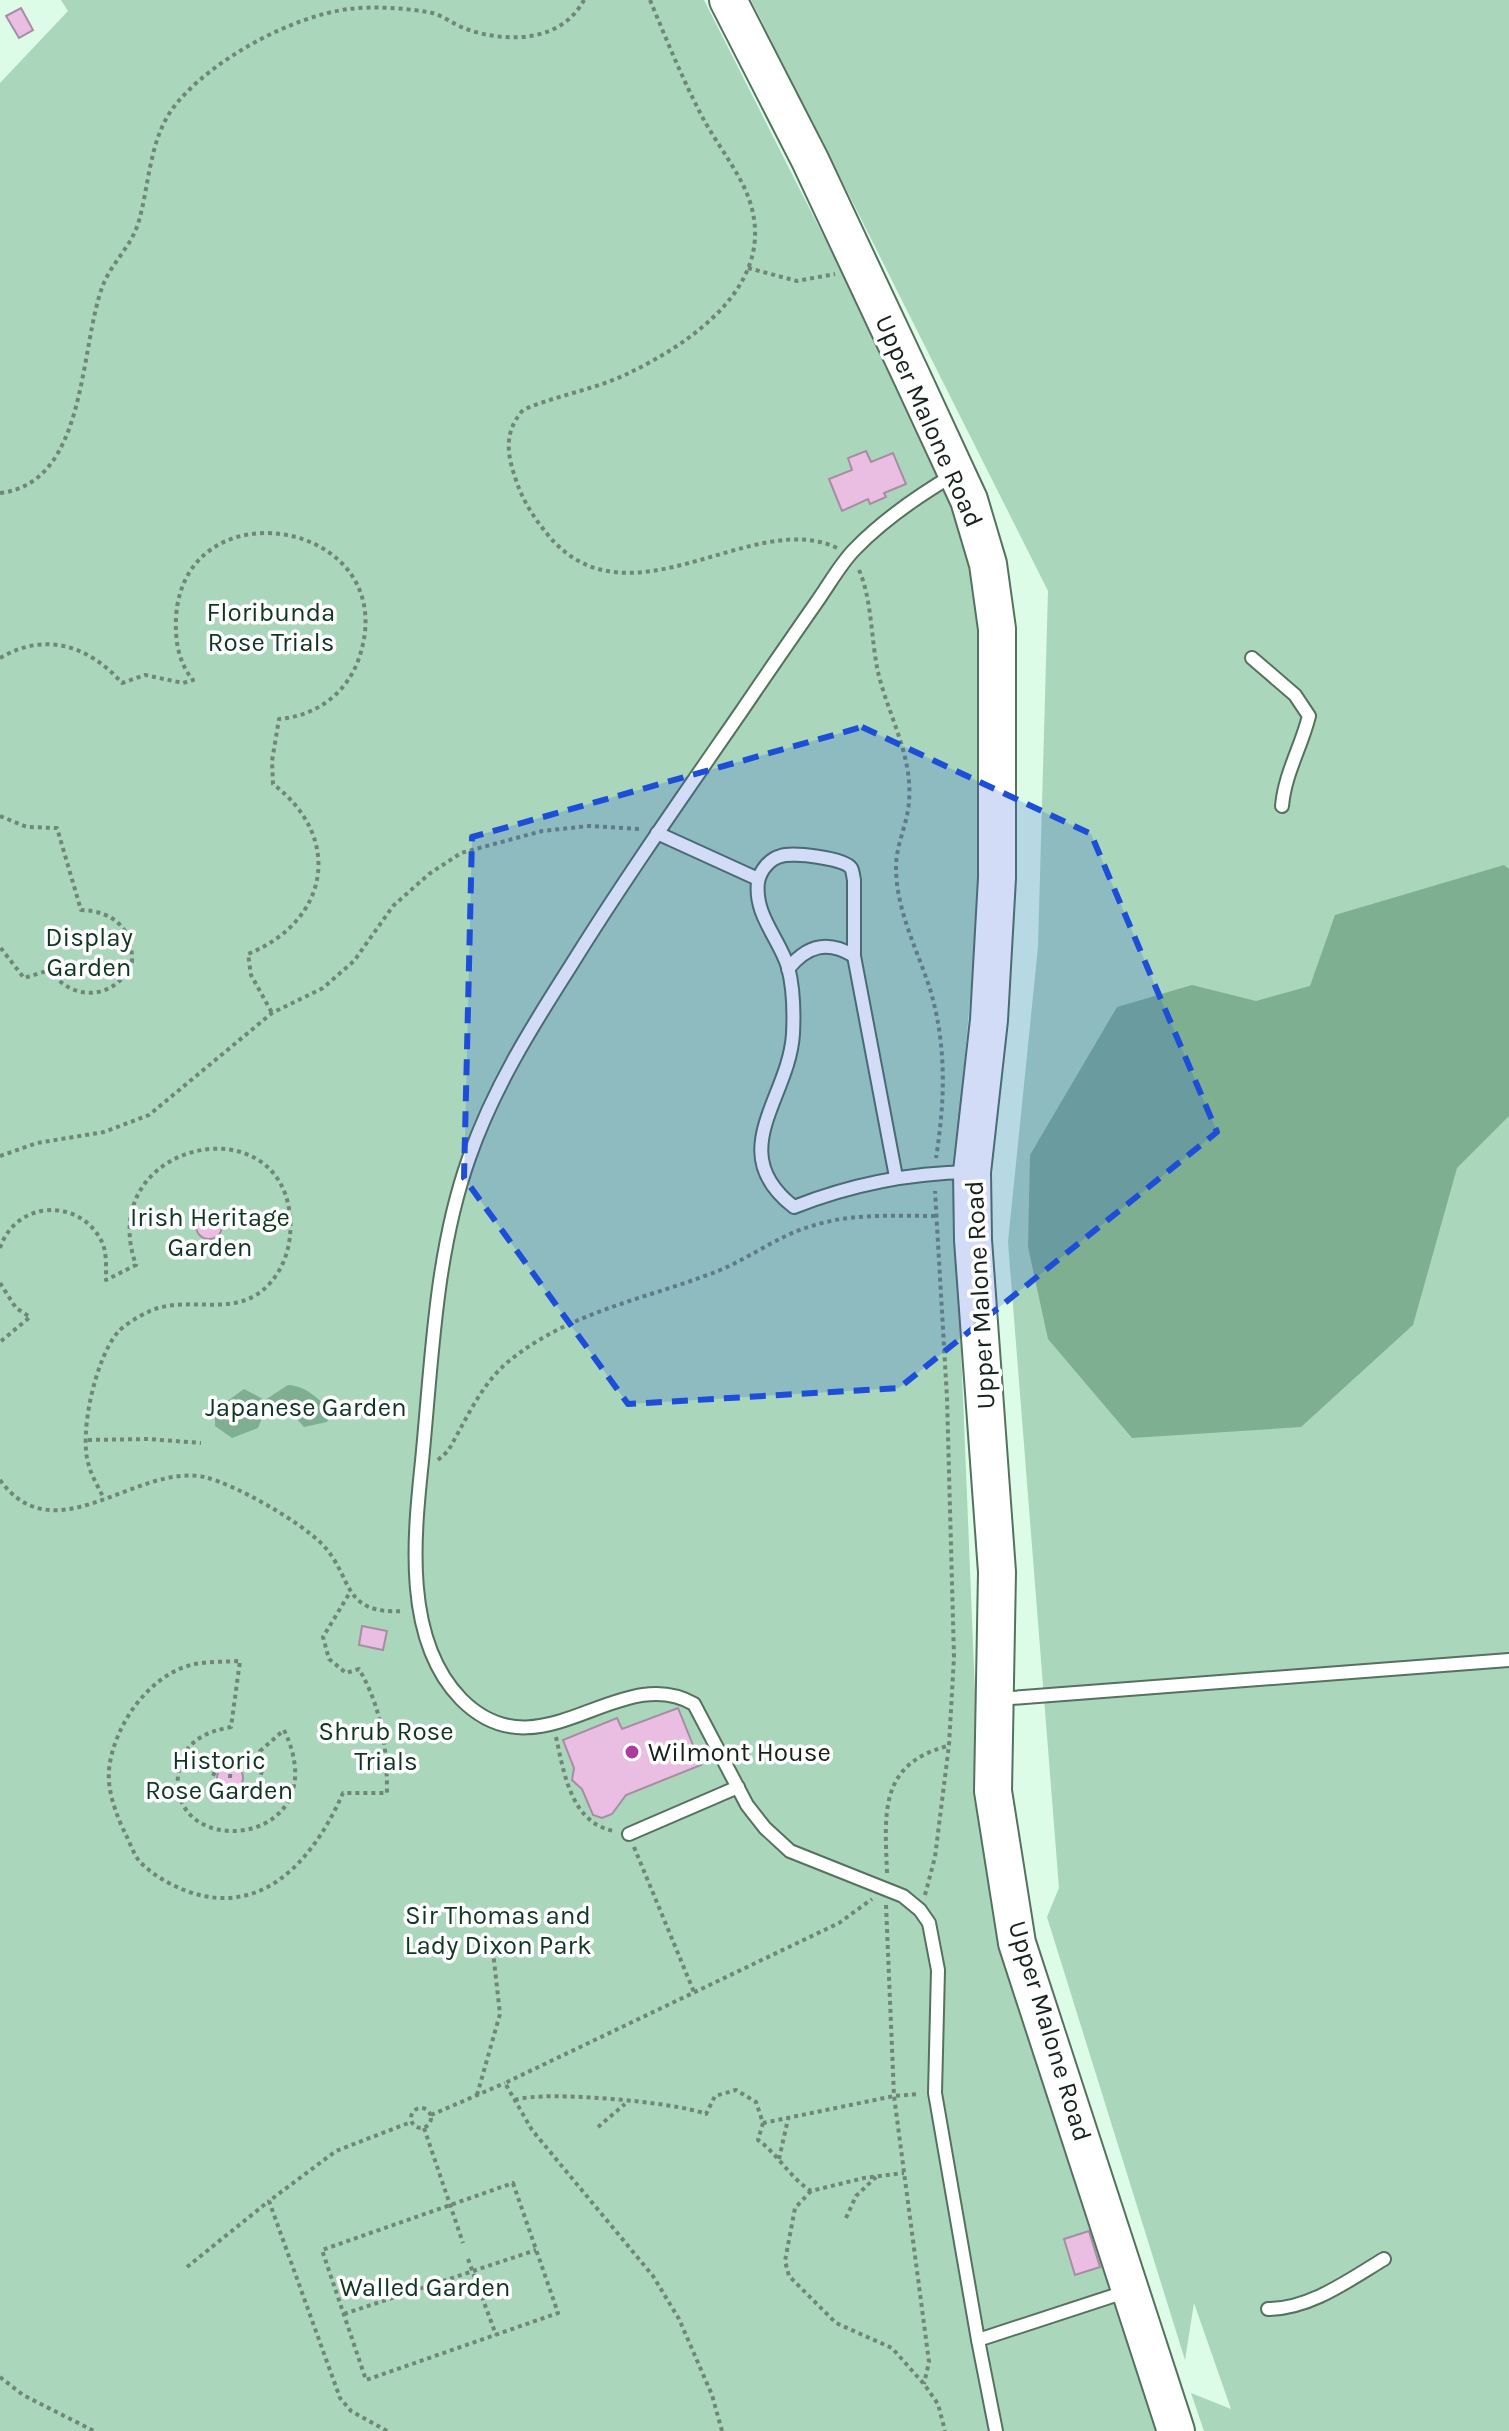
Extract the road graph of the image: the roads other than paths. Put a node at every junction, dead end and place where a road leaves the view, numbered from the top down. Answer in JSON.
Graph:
{"nodes":[{"id":1,"x":728,"y":0,"type":"edge"},
{"id":2,"x":957,"y":473,"type":"junction"},
{"id":3,"x":1252,"y":658,"type":"dead end"},
{"id":4,"x":1282,"y":806,"type":"dead end"},
{"id":5,"x":657,"y":833,"type":"junction"},
{"id":6,"x":758,"y":879,"type":"junction"},
{"id":7,"x":854,"y":956,"type":"junction"},
{"id":8,"x":788,"y":969,"type":"junction"},
{"id":9,"x":972,"y":1172,"type":"junction"},
{"id":10,"x":896,"y":1177,"type":"junction"},
{"id":11,"x":1509,"y":1660,"type":"edge"},
{"id":12,"x":994,"y":1699,"type":"junction"},
{"id":13,"x":738,"y":1787,"type":"junction"},
{"id":14,"x":629,"y":1834,"type":"road end"},
{"id":15,"x":1384,"y":2259,"type":"dead end"},
{"id":16,"x":1131,"y":2290,"type":"junction"},
{"id":17,"x":1268,"y":2309,"type":"dead end"},
{"id":18,"x":978,"y":2340,"type":"junction"},
{"id":19,"x":996,"y":2431,"type":"edge"},
{"id":20,"x":1176,"y":2431,"type":"edge"}],
"edges":[{"from":1,"to":2,"type":"main road","name":"Upper Malone Road"},
{"from":2,"to":5,"type":"lane"},
{"from":2,"to":9,"type":"main road","name":"Upper Malone Road"},
{"from":3,"to":4,"type":"lane"},
{"from":5,"to":6,"type":"lane"},
{"from":5,"to":13,"type":"lane"},
{"from":6,"to":7,"type":"lane"},
{"from":6,"to":8,"type":"lane"},
{"from":7,"to":8,"type":"lane"},
{"from":7,"to":10,"type":"lane"},
{"from":8,"to":10,"type":"lane"},
{"from":9,"to":10,"type":"lane"},
{"from":9,"to":12,"type":"main road","name":"Upper Malone Road"},
{"from":11,"to":12,"type":"lane"},
{"from":12,"to":16,"type":"main road","name":"Upper Malone Road"},
{"from":13,"to":14,"type":"lane"},
{"from":13,"to":18,"type":"lane"},
{"from":15,"to":17,"type":"lane"},
{"from":16,"to":18,"type":"lane"},
{"from":16,"to":20,"type":"main road","name":"Upper Malone Road"},
{"from":18,"to":19,"type":"lane"}]}
